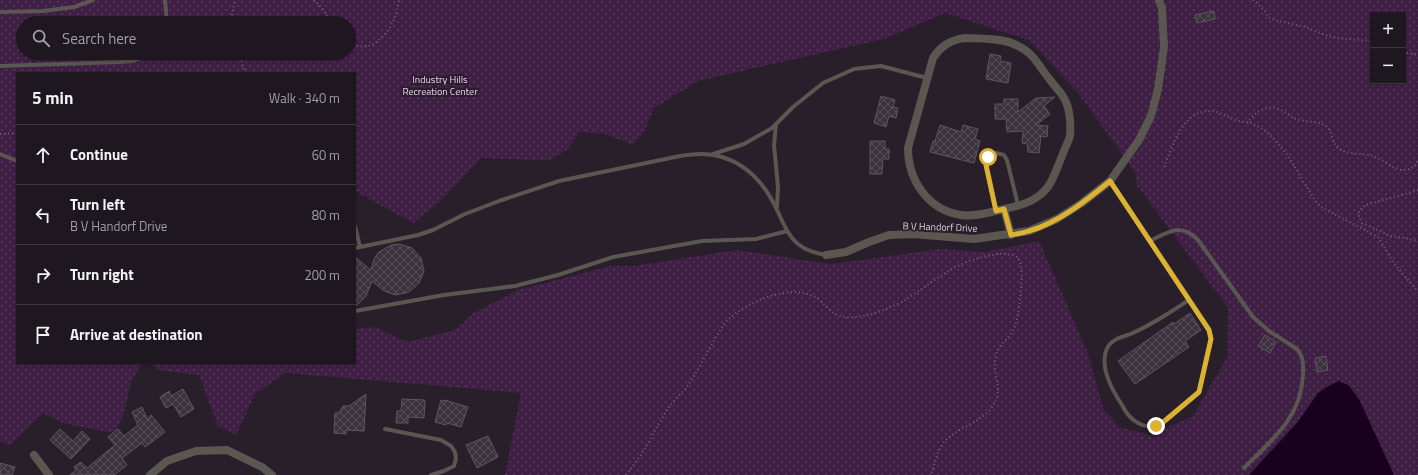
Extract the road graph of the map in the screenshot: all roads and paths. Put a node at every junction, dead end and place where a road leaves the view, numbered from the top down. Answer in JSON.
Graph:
{"nodes":[{"id":1,"x":93,"y":0,"type":"edge"},
{"id":2,"x":165,"y":0,"type":"edge"},
{"id":3,"x":236,"y":0,"type":"edge"},
{"id":4,"x":314,"y":0,"type":"edge"},
{"id":5,"x":399,"y":0,"type":"edge"},
{"id":6,"x":1159,"y":0,"type":"edge"},
{"id":7,"x":1252,"y":0,"type":"edge"},
{"id":8,"x":0,"y":12,"type":"edge"},
{"id":9,"x":166,"y":16,"type":"edge"},
{"id":10,"x":231,"y":16,"type":"edge"},
{"id":11,"x":326,"y":16,"type":"edge"},
{"id":12,"x":1370,"y":40,"type":"edge"},
{"id":13,"x":356,"y":46,"type":"edge"},
{"id":14,"x":1406,"y":53,"type":"edge"},
{"id":15,"x":1418,"y":55,"type":"edge"},
{"id":16,"x":135,"y":60,"type":"edge"},
{"id":17,"x":241,"y":60,"type":"edge"},
{"id":18,"x":0,"y":66,"type":"edge"},
{"id":19,"x":245,"y":72,"type":"edge"},
{"id":20,"x":927,"y":78,"type":"junction"},
{"id":21,"x":1247,"y":122,"type":"junction"},
{"id":22,"x":776,"y":124,"type":"junction"},
{"id":23,"x":0,"y":134,"type":"edge"},
{"id":24,"x":16,"y":134,"type":"edge"},
{"id":25,"x":0,"y":154,"type":"edge"},
{"id":26,"x":713,"y":154,"type":"junction"},
{"id":27,"x":1418,"y":159,"type":"edge"},
{"id":28,"x":16,"y":161,"type":"edge"},
{"id":29,"x":1164,"y":167,"type":"dead end"},
{"id":30,"x":1110,"y":181,"type":"junction"},
{"id":31,"x":1418,"y":190,"type":"edge"},
{"id":32,"x":1018,"y":206,"type":"junction"},
{"id":33,"x":777,"y":209,"type":"junction"},
{"id":34,"x":1000,"y":210,"type":"junction"},
{"id":35,"x":356,"y":230,"type":"edge"},
{"id":36,"x":787,"y":231,"type":"junction"},
{"id":37,"x":1011,"y":235,"type":"junction"},
{"id":38,"x":1150,"y":241,"type":"junction"},
{"id":39,"x":1418,"y":241,"type":"edge"},
{"id":40,"x":360,"y":247,"type":"junction"},
{"id":41,"x":356,"y":248,"type":"edge"},
{"id":42,"x":826,"y":255,"type":"joint"},
{"id":43,"x":1418,"y":292,"type":"edge"},
{"id":44,"x":1189,"y":300,"type":"junction"},
{"id":45,"x":356,"y":311,"type":"edge"},
{"id":46,"x":384,"y":429,"type":"dead end"},
{"id":47,"x":34,"y":455,"type":"dead end"},
{"id":48,"x":1244,"y":468,"type":"dead end"},
{"id":49,"x":49,"y":475,"type":"edge"},
{"id":50,"x":150,"y":475,"type":"edge"},
{"id":51,"x":272,"y":475,"type":"edge"},
{"id":52,"x":431,"y":475,"type":"edge"},
{"id":53,"x":626,"y":475,"type":"edge"},
{"id":54,"x":931,"y":475,"type":"edge"}],
"edges":[{"from":1,"to":8,"type":"lane"},
{"from":2,"to":9,"type":"lane"},
{"from":3,"to":10,"type":"path"},
{"from":4,"to":11,"type":"path"},
{"from":5,"to":13,"type":"path"},
{"from":6,"to":30,"type":"street","name":"B V Handorf Drive"},
{"from":7,"to":12,"type":"path"},
{"from":14,"to":15,"type":"path"},
{"from":16,"to":18,"type":"lane"},
{"from":17,"to":19,"type":"path"},
{"from":20,"to":22,"type":"lane"},
{"from":20,"to":32,"type":"street"},
{"from":20,"to":34,"type":"street"},
{"from":21,"to":27,"type":"path"},
{"from":21,"to":29,"type":"path"},
{"from":21,"to":43,"type":"path"},
{"from":22,"to":26,"type":"lane"},
{"from":22,"to":33,"type":"lane"},
{"from":23,"to":24,"type":"path"},
{"from":25,"to":28,"type":"lane"},
{"from":26,"to":33,"type":"lane"},
{"from":26,"to":40,"type":"lane"},
{"from":30,"to":37,"type":"street","name":"B V Handorf Drive"},
{"from":30,"to":38,"type":"lane"},
{"from":31,"to":39,"type":"path"},
{"from":32,"to":34,"type":"street"},
{"from":32,"to":34,"type":"lane"},
{"from":33,"to":36,"type":"lane"},
{"from":34,"to":37,"type":"street"},
{"from":35,"to":40,"type":"lane"},
{"from":36,"to":42,"type":"lane"},
{"from":36,"to":45,"type":"lane"},
{"from":37,"to":42,"type":"street","name":"B V Handorf Drive"},
{"from":38,"to":44,"type":"lane"},
{"from":38,"to":48,"type":"lane"},
{"from":40,"to":41,"type":"lane"},
{"from":44,"to":44,"type":"lane"},
{"from":46,"to":52,"type":"lane"},
{"from":47,"to":49,"type":"street"},
{"from":50,"to":51,"type":"street"},
{"from":53,"to":54,"type":"path"}]}
